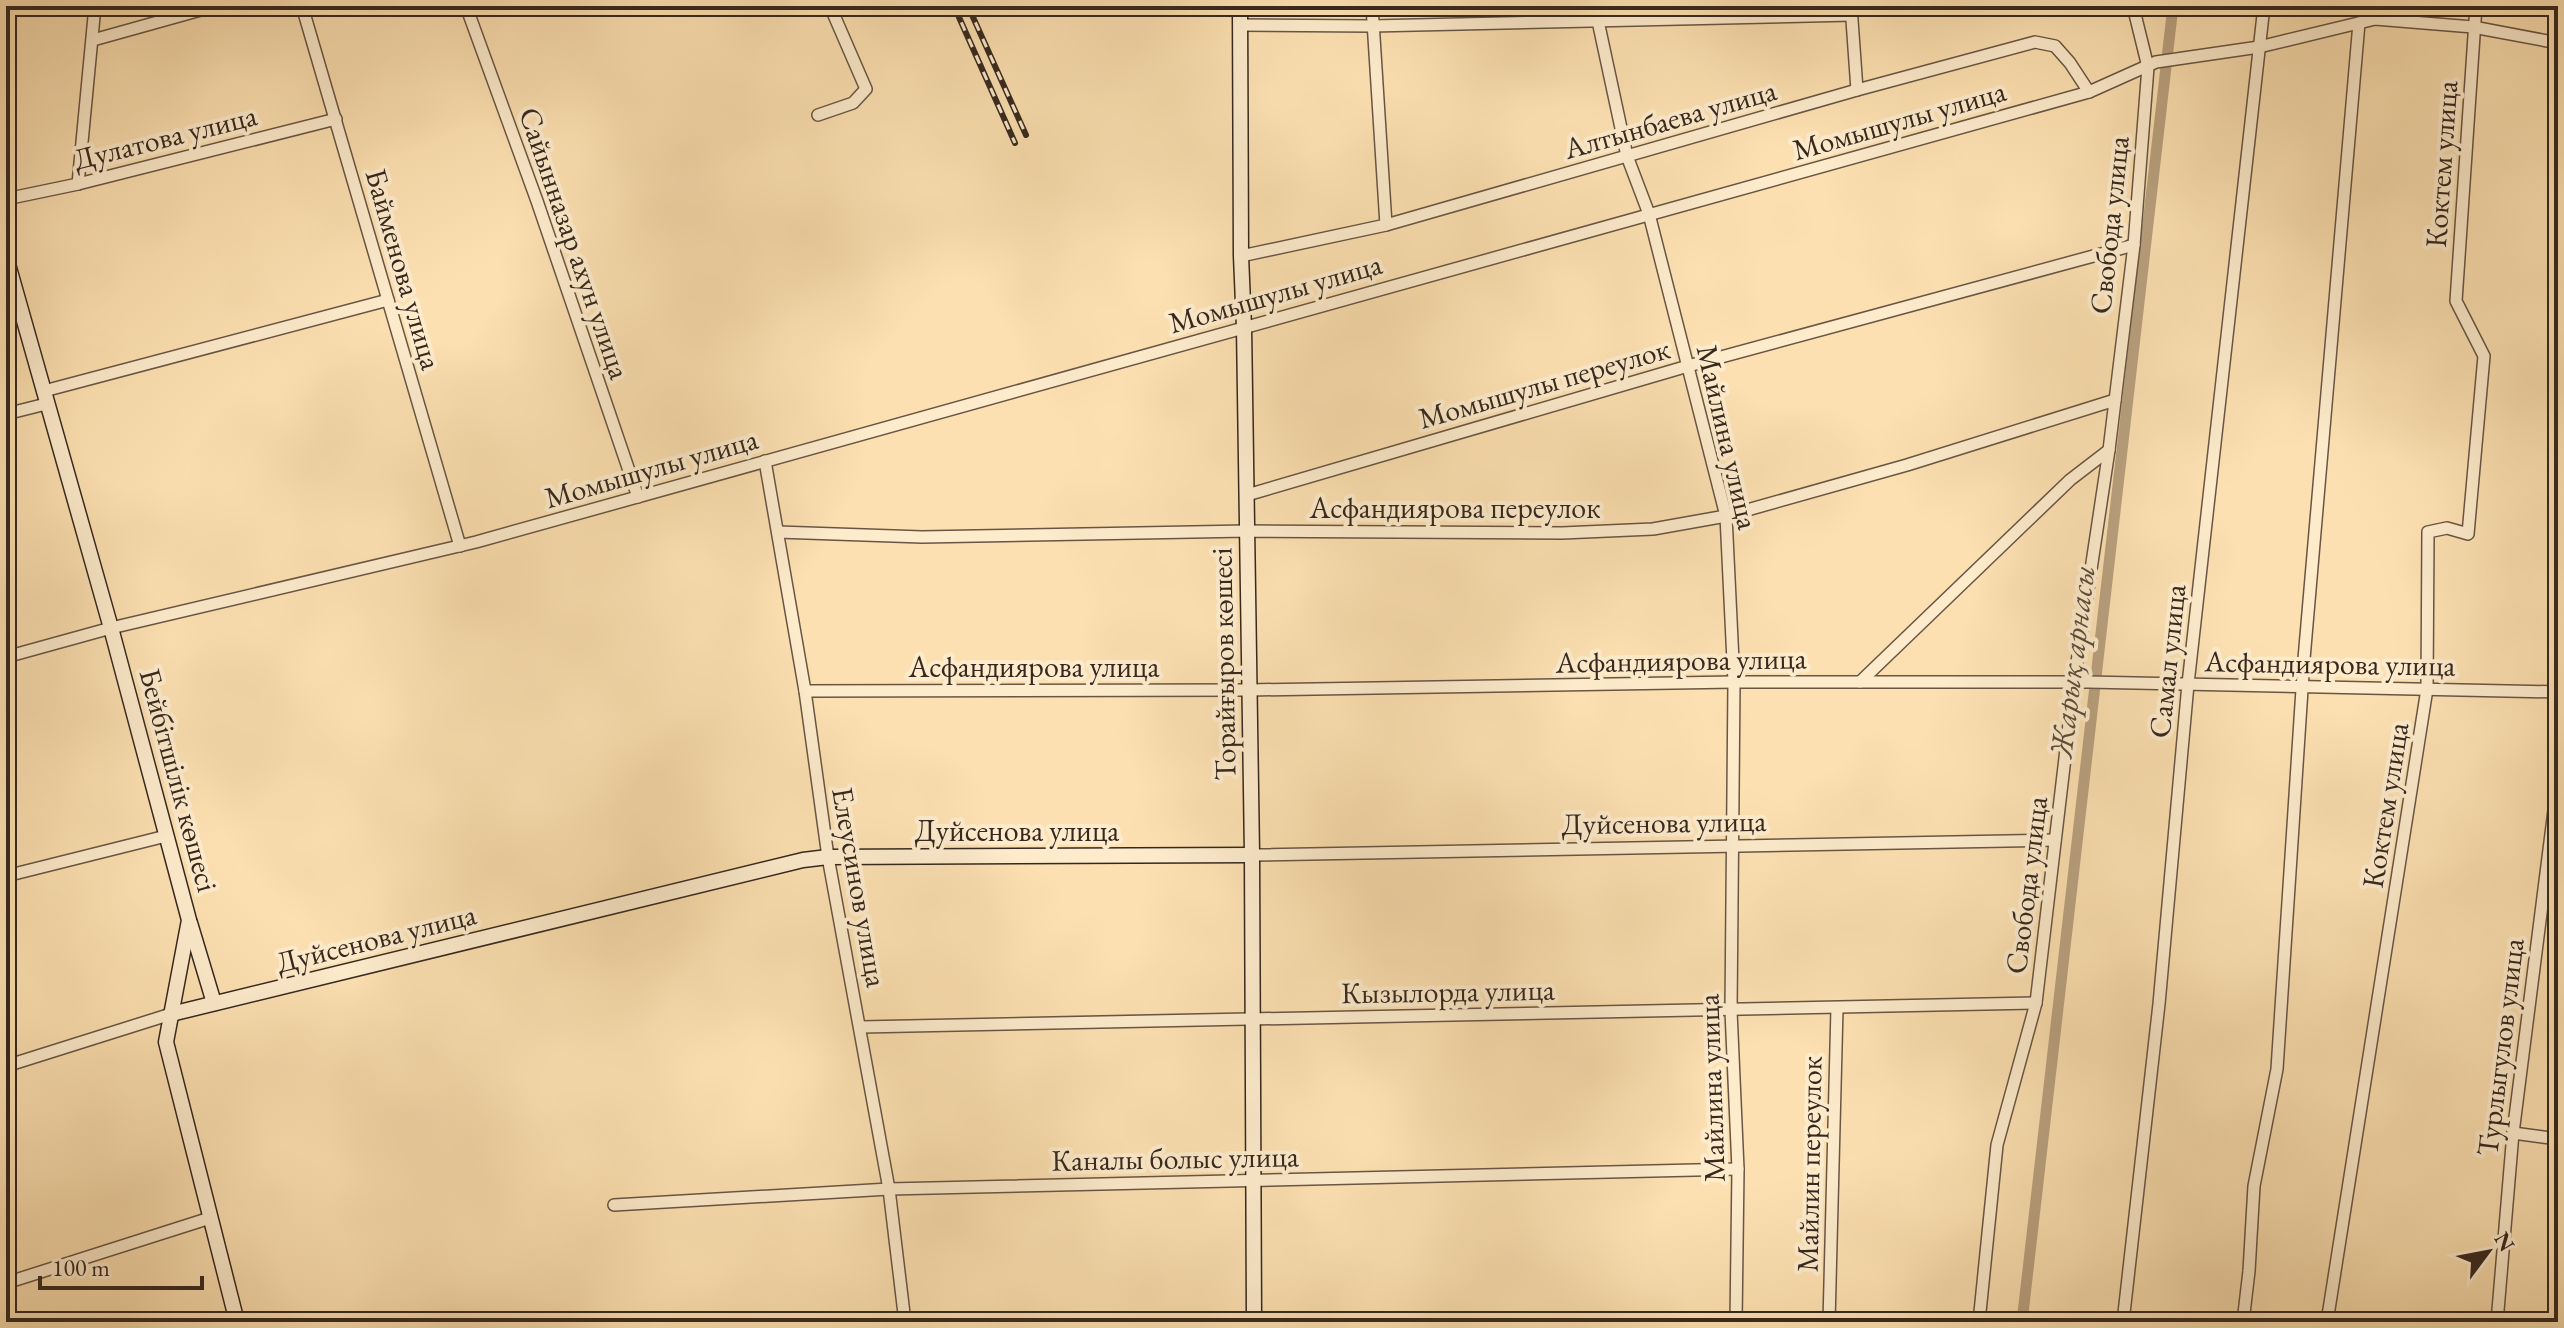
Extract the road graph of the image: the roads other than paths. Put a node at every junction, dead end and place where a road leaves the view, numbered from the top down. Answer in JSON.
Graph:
{"nodes":[{"id":1,"x":95,"y":6,"type":"edge"},
{"id":2,"x":215,"y":6,"type":"edge"},
{"id":3,"x":302,"y":6,"type":"edge"},
{"id":4,"x":466,"y":6,"type":"edge"},
{"id":5,"x":830,"y":6,"type":"edge"},
{"id":6,"x":1240,"y":6,"type":"edge"},
{"id":7,"x":1372,"y":6,"type":"edge"},
{"id":8,"x":1597,"y":6,"type":"edge"},
{"id":9,"x":2133,"y":6,"type":"edge"},
{"id":10,"x":2264,"y":6,"type":"edge"},
{"id":11,"x":2476,"y":6,"type":"edge"},
{"id":12,"x":1851,"y":10,"type":"edge"},
{"id":13,"x":1598,"y":21,"type":"junction"},
{"id":14,"x":2359,"y":23,"type":"junction"},
{"id":15,"x":1240,"y":25,"type":"junction"},
{"id":16,"x":1372,"y":26,"type":"junction"},
{"id":17,"x":2473,"y":27,"type":"junction"},
{"id":18,"x":93,"y":40,"type":"junction"},
{"id":19,"x":2558,"y":43,"type":"edge"},
{"id":20,"x":2259,"y":47,"type":"junction"},
{"id":21,"x":2152,"y":64,"type":"junction"},
{"id":22,"x":1857,"y":90,"type":"junction"},
{"id":23,"x":2089,"y":92,"type":"junction"},
{"id":24,"x":818,"y":115,"type":"dead end"},
{"id":25,"x":336,"y":119,"type":"junction"},
{"id":26,"x":1627,"y":156,"type":"junction"},
{"id":27,"x":78,"y":184,"type":"junction"},
{"id":28,"x":6,"y":199,"type":"edge"},
{"id":29,"x":1649,"y":214,"type":"junction"},
{"id":30,"x":1386,"y":225,"type":"junction"},
{"id":31,"x":2134,"y":245,"type":"junction"},
{"id":32,"x":1241,"y":256,"type":"junction"},
{"id":33,"x":6,"y":257,"type":"edge"},
{"id":34,"x":388,"y":300,"type":"junction"},
{"id":35,"x":1244,"y":327,"type":"junction"},
{"id":36,"x":1688,"y":366,"type":"junction"},
{"id":37,"x":45,"y":397,"type":"junction"},
{"id":38,"x":2115,"y":400,"type":"junction"},
{"id":39,"x":6,"y":414,"type":"edge"},
{"id":40,"x":2109,"y":450,"type":"junction"},
{"id":41,"x":765,"y":461,"type":"junction"},
{"id":42,"x":1247,"y":495,"type":"junction"},
{"id":43,"x":638,"y":497,"type":"junction"},
{"id":44,"x":1726,"y":516,"type":"junction"},
{"id":45,"x":1247,"y":531,"type":"junction"},
{"id":46,"x":778,"y":532,"type":"junction"},
{"id":47,"x":460,"y":546,"type":"junction"},
{"id":48,"x":111,"y":628,"type":"junction"},
{"id":49,"x":6,"y":657,"type":"edge"},
{"id":50,"x":1734,"y":682,"type":"junction"},
{"id":51,"x":1860,"y":682,"type":"junction"},
{"id":52,"x":2074,"y":682,"type":"junction"},
{"id":53,"x":2188,"y":684,"type":"junction"},
{"id":54,"x":2304,"y":686,"type":"junction"},
{"id":55,"x":2427,"y":689,"type":"junction"},
{"id":56,"x":1249,"y":690,"type":"junction"},
{"id":57,"x":805,"y":691,"type":"junction"},
{"id":58,"x":2558,"y":692,"type":"edge"},
{"id":59,"x":2558,"y":779,"type":"edge"},
{"id":60,"x":166,"y":836,"type":"junction"},
{"id":61,"x":2055,"y":840,"type":"junction"},
{"id":62,"x":1734,"y":846,"type":"junction"},
{"id":63,"x":1252,"y":855,"type":"junction"},
{"id":64,"x":828,"y":857,"type":"junction"},
{"id":65,"x":6,"y":876,"type":"edge"},
{"id":66,"x":189,"y":920,"type":"junction"},
{"id":67,"x":214,"y":1003,"type":"junction"},
{"id":68,"x":2036,"y":1003,"type":"junction"},
{"id":69,"x":1837,"y":1008,"type":"junction"},
{"id":70,"x":1731,"y":1011,"type":"junction"},
{"id":71,"x":171,"y":1014,"type":"junction"},
{"id":72,"x":1252,"y":1017,"type":"junction"},
{"id":73,"x":861,"y":1027,"type":"junction"},
{"id":74,"x":6,"y":1066,"type":"edge"},
{"id":75,"x":2513,"y":1133,"type":"junction"},
{"id":76,"x":2558,"y":1139,"type":"edge"},
{"id":77,"x":1738,"y":1169,"type":"junction"},
{"id":78,"x":1253,"y":1180,"type":"junction"},
{"id":79,"x":889,"y":1189,"type":"junction"},
{"id":80,"x":614,"y":1205,"type":"dead end"},
{"id":81,"x":210,"y":1218,"type":"junction"},
{"id":82,"x":6,"y":1283,"type":"edge"},
{"id":83,"x":237,"y":1322,"type":"edge"},
{"id":84,"x":905,"y":1322,"type":"edge"},
{"id":85,"x":1254,"y":1322,"type":"edge"},
{"id":86,"x":1736,"y":1322,"type":"edge"},
{"id":87,"x":1829,"y":1322,"type":"edge"},
{"id":88,"x":1979,"y":1322,"type":"edge"},
{"id":89,"x":2123,"y":1322,"type":"edge"},
{"id":90,"x":2243,"y":1322,"type":"edge"},
{"id":91,"x":2327,"y":1322,"type":"edge"},
{"id":92,"x":2497,"y":1322,"type":"edge"}],
"edges":[{"from":1,"to":18,"type":"street"},
{"from":2,"to":18,"type":"street"},
{"from":3,"to":25,"type":"street","name":"Байменова улица"},
{"from":4,"to":43,"type":"street","name":"Сайынназар ахун улица"},
{"from":5,"to":24,"type":"street"},
{"from":6,"to":15,"type":"street","name":"Торайғыров көшесі"},
{"from":7,"to":16,"type":"street"},
{"from":8,"to":13,"type":"street","name":"Майлина улица"},
{"from":9,"to":21,"type":"street","name":"Свобода улица"},
{"from":10,"to":20,"type":"street","name":"Самал улица"},
{"from":11,"to":17,"type":"street","name":"Коктем улица"},
{"from":12,"to":13,"type":"street"},
{"from":12,"to":22,"type":"street"},
{"from":13,"to":16,"type":"street"},
{"from":13,"to":26,"type":"street","name":"Майлина улица"},
{"from":14,"to":17,"type":"street","name":"Момышулы улица"},
{"from":14,"to":20,"type":"street","name":"Момышулы улица"},
{"from":14,"to":54,"type":"street"},
{"from":15,"to":16,"type":"street"},
{"from":15,"to":32,"type":"street","name":"Торайғыров көшесі"},
{"from":16,"to":30,"type":"street"},
{"from":17,"to":19,"type":"street","name":"Момышулы улица"},
{"from":17,"to":55,"type":"street","name":"Коктем улица"},
{"from":18,"to":27,"type":"street"},
{"from":20,"to":21,"type":"street","name":"Момышулы улица"},
{"from":20,"to":53,"type":"street","name":"Самал улица"},
{"from":21,"to":23,"type":"street","name":"Момышулы улица"},
{"from":21,"to":31,"type":"street","name":"Свобода улица"},
{"from":22,"to":23,"type":"street","name":"Алтынбаева улица"},
{"from":22,"to":26,"type":"street","name":"Алтынбаева улица"},
{"from":23,"to":29,"type":"street","name":"Момышулы улица"},
{"from":25,"to":27,"type":"street","name":"Дулатова улица"},
{"from":25,"to":34,"type":"street","name":"Байменова улица"},
{"from":26,"to":29,"type":"street","name":"Майлина улица"},
{"from":26,"to":30,"type":"street","name":"Алтынбаева улица"},
{"from":27,"to":28,"type":"street","name":"Дулатова улица"},
{"from":29,"to":35,"type":"street","name":"Момышулы улица"},
{"from":29,"to":36,"type":"street","name":"Майлина улица"},
{"from":30,"to":32,"type":"street","name":"Алтынбаева улица"},
{"from":31,"to":36,"type":"street","name":"Момышулы переулок"},
{"from":31,"to":38,"type":"street","name":"Свобода улица"},
{"from":32,"to":35,"type":"street","name":"Торайғыров көшесі"},
{"from":33,"to":37,"type":"street","name":"Бейбітшілік көшесі"},
{"from":34,"to":37,"type":"street"},
{"from":34,"to":47,"type":"street","name":"Байменова улица"},
{"from":35,"to":41,"type":"street","name":"Момышулы улица"},
{"from":35,"to":42,"type":"street","name":"Торайғыров көшесі"},
{"from":36,"to":42,"type":"street","name":"Момышулы переулок"},
{"from":36,"to":44,"type":"street","name":"Майлина улица"},
{"from":37,"to":39,"type":"street"},
{"from":37,"to":48,"type":"street","name":"Бейбітшілік көшесі"},
{"from":38,"to":40,"type":"street","name":"Свобода улица"},
{"from":38,"to":44,"type":"street","name":"Асфандиярова переулок"},
{"from":40,"to":51,"type":"street"},
{"from":40,"to":52,"type":"street","name":"Свобода улица"},
{"from":41,"to":43,"type":"street","name":"Момышулы улица"},
{"from":41,"to":46,"type":"street","name":"Елеусинов улица"},
{"from":42,"to":45,"type":"street","name":"Торайғыров көшесі"},
{"from":43,"to":47,"type":"street","name":"Момышулы улица"},
{"from":44,"to":45,"type":"street","name":"Асфандиярова переулок"},
{"from":44,"to":50,"type":"street","name":"Майлина улица"},
{"from":45,"to":46,"type":"street","name":"Асфандиярова переулок"},
{"from":45,"to":56,"type":"street","name":"Торайғыров көшесі"},
{"from":46,"to":57,"type":"street","name":"Елеусинов улица"},
{"from":47,"to":48,"type":"street","name":"Момышулы улица"},
{"from":48,"to":49,"type":"street","name":"Момышулы улица"},
{"from":48,"to":60,"type":"street","name":"Бейбітшілік көшесі"},
{"from":50,"to":51,"type":"street","name":"Асфандиярова улица"},
{"from":50,"to":56,"type":"street","name":"Асфандиярова улица"},
{"from":50,"to":62,"type":"street","name":"Майлина улица"},
{"from":51,"to":52,"type":"street","name":"Асфандиярова улица"},
{"from":52,"to":53,"type":"street","name":"Асфандиярова улица"},
{"from":52,"to":61,"type":"street","name":"Свобода улица"},
{"from":53,"to":54,"type":"street","name":"Асфандиярова улица"},
{"from":53,"to":89,"type":"street","name":"Самал улица"},
{"from":54,"to":55,"type":"street","name":"Асфандиярова улица"},
{"from":54,"to":90,"type":"street"},
{"from":55,"to":58,"type":"street","name":"Асфандиярова улица"},
{"from":55,"to":91,"type":"street","name":"Коктем улица"},
{"from":56,"to":57,"type":"street","name":"Асфандиярова улица"},
{"from":56,"to":63,"type":"street","name":"Торайғыров көшесі"},
{"from":57,"to":64,"type":"street","name":"Елеусинов улица"},
{"from":59,"to":75,"type":"street","name":"Турлыгулов улица"},
{"from":60,"to":65,"type":"street"},
{"from":60,"to":66,"type":"street","name":"Бейбітшілік көшесі"},
{"from":61,"to":62,"type":"street","name":"Дуйсенова улица"},
{"from":61,"to":68,"type":"street","name":"Свобода улица"},
{"from":62,"to":63,"type":"street","name":"Дуйсенова улица"},
{"from":62,"to":70,"type":"street","name":"Майлина улица"},
{"from":63,"to":64,"type":"street","name":"Дуйсенова улица"},
{"from":63,"to":72,"type":"street","name":"Торайғыров көшесі"},
{"from":64,"to":67,"type":"street","name":"Дуйсенова улица"},
{"from":64,"to":73,"type":"street","name":"Елеусинов улица"},
{"from":66,"to":67,"type":"street"},
{"from":66,"to":71,"type":"street","name":"Бейбітшілік көшесі"},
{"from":67,"to":71,"type":"street","name":"Дуйсенова улица"},
{"from":68,"to":69,"type":"street","name":"Кызылорда улица"},
{"from":68,"to":88,"type":"street","name":"Свобода улица"},
{"from":69,"to":70,"type":"street","name":"Кызылорда улица"},
{"from":69,"to":87,"type":"street","name":"Майлин переулок"},
{"from":70,"to":72,"type":"street","name":"Кызылорда улица"},
{"from":70,"to":77,"type":"street","name":"Майлина улица"},
{"from":71,"to":74,"type":"street","name":"Дуйсенова улица"},
{"from":71,"to":81,"type":"street","name":"Бейбітшілік көшесі"},
{"from":72,"to":73,"type":"street","name":"Кызылорда улица"},
{"from":72,"to":78,"type":"street","name":"Торайғыров көшесі"},
{"from":73,"to":79,"type":"street","name":"Елеусинов улица"},
{"from":75,"to":76,"type":"street"},
{"from":75,"to":92,"type":"street","name":"Турлыгулов улица"},
{"from":77,"to":78,"type":"street","name":"Каналы болыс улица"},
{"from":77,"to":86,"type":"street","name":"Майлина улица"},
{"from":78,"to":79,"type":"street","name":"Каналы болыс улица"},
{"from":78,"to":85,"type":"street","name":"Торайғыров көшесі"},
{"from":79,"to":80,"type":"street","name":"Каналы болыс улица"},
{"from":79,"to":84,"type":"street","name":"Елеусинов улица"},
{"from":81,"to":82,"type":"street"},
{"from":81,"to":83,"type":"street","name":"Бейбітшілік көшесі"}]}
